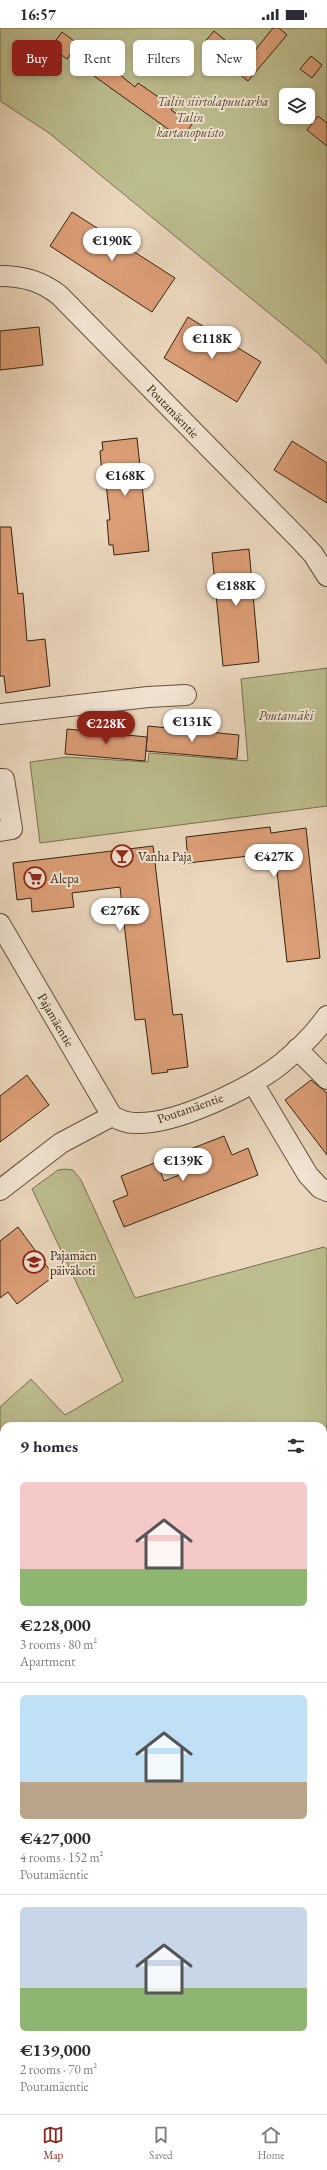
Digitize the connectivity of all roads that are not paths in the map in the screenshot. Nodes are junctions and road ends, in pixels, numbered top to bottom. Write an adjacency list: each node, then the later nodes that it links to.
1 (0, 276): 2 (street, Poutamäentie)
2 (327, 576)
3 (186, 695): 4 (street)
4 (0, 714)
5 (0, 779): 6 (street)
6 (0, 831)
7 (0, 924): 12 (street, Pajamäentie)
8 (327, 1016): 9 (street, Poutamäentie)
9 (297, 1049): 10 (street); 11 (street, Poutamäentie)
10 (327, 1079)
11 (253, 1083): 12 (street, Poutamäentie); 14 (street)
12 (112, 1116): 13 (street)
13 (0, 1190)
14 (327, 1191)

